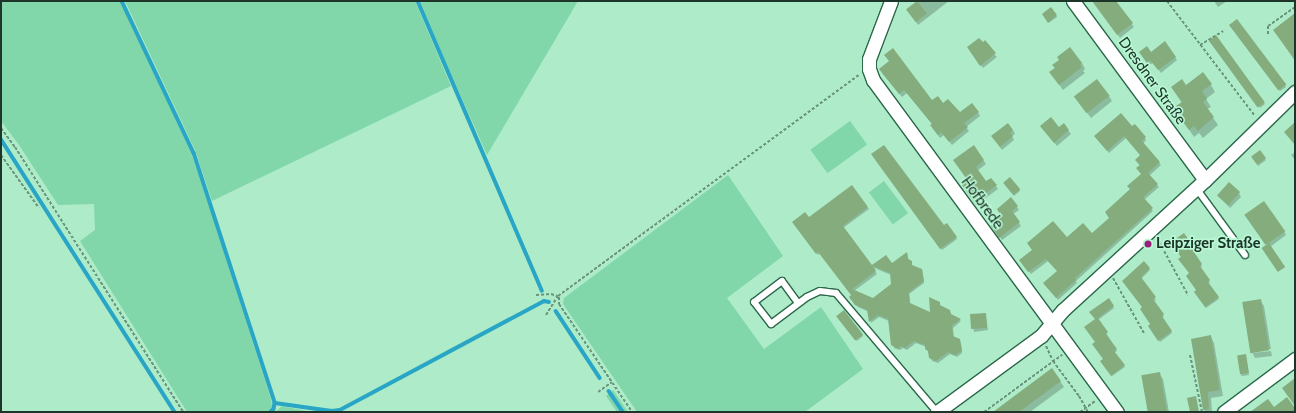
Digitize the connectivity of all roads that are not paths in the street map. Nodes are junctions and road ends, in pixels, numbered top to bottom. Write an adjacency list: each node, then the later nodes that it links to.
1 (891, 1): 7 (street, Hofbrede)
2 (1073, 1): 4 (street, Dresdner Straße)
3 (1295, 92): 4 (street)
4 (1201, 184): 5 (lane); 7 (street)
5 (1245, 255)
6 (798, 302): 6 (lane); 9 (lane)
7 (1050, 323): 9 (street); 10 (street, Hofbrede)
8 (1295, 359): 11 (street)
9 (937, 412)
10 (1117, 412)
11 (1224, 412)

